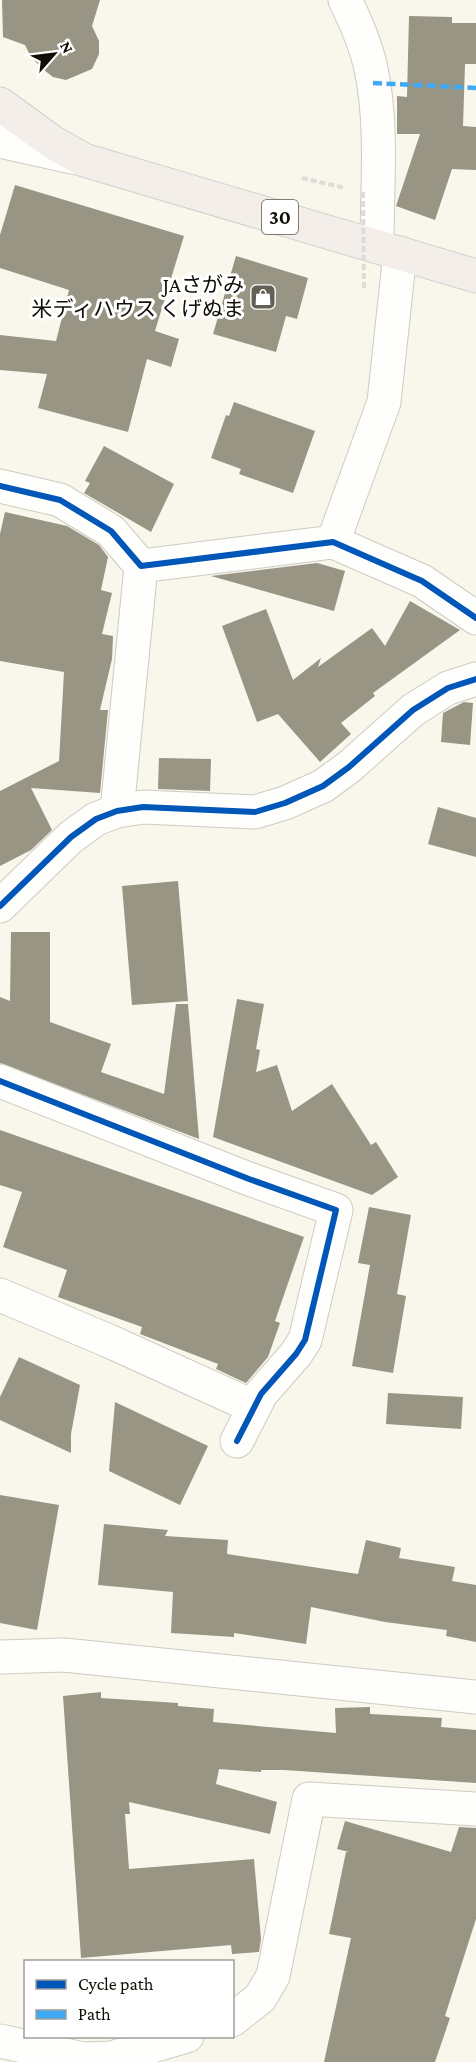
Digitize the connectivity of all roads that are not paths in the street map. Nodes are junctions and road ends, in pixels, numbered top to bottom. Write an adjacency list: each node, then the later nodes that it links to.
1 (345, 0): 5 (street)
2 (0, 104): 4 (main road, 30)
3 (0, 141): 4 (street)
4 (84, 160): 5 (main road, 30)
5 (389, 249): 6 (main road, 30); 8 (street)
6 (476, 276)
7 (0, 486): 9 (street)
8 (333, 542): 9 (street); 10 (street)
9 (141, 566): 12 (street)
10 (476, 618)
11 (476, 679): 12 (street)
12 (117, 812): 13 (street)
13 (0, 906)
14 (0, 1081): 16 (street)
15 (0, 1295): 16 (street)
16 (254, 1407): 17 (street)
17 (237, 1441)
18 (0, 1657): 19 (street)
19 (476, 1697)
20 (476, 1809): 21 (street)
21 (234, 2018)
22 (183, 2038): 24 (street)
23 (0, 2041): 24 (street)
24 (95, 2060)

